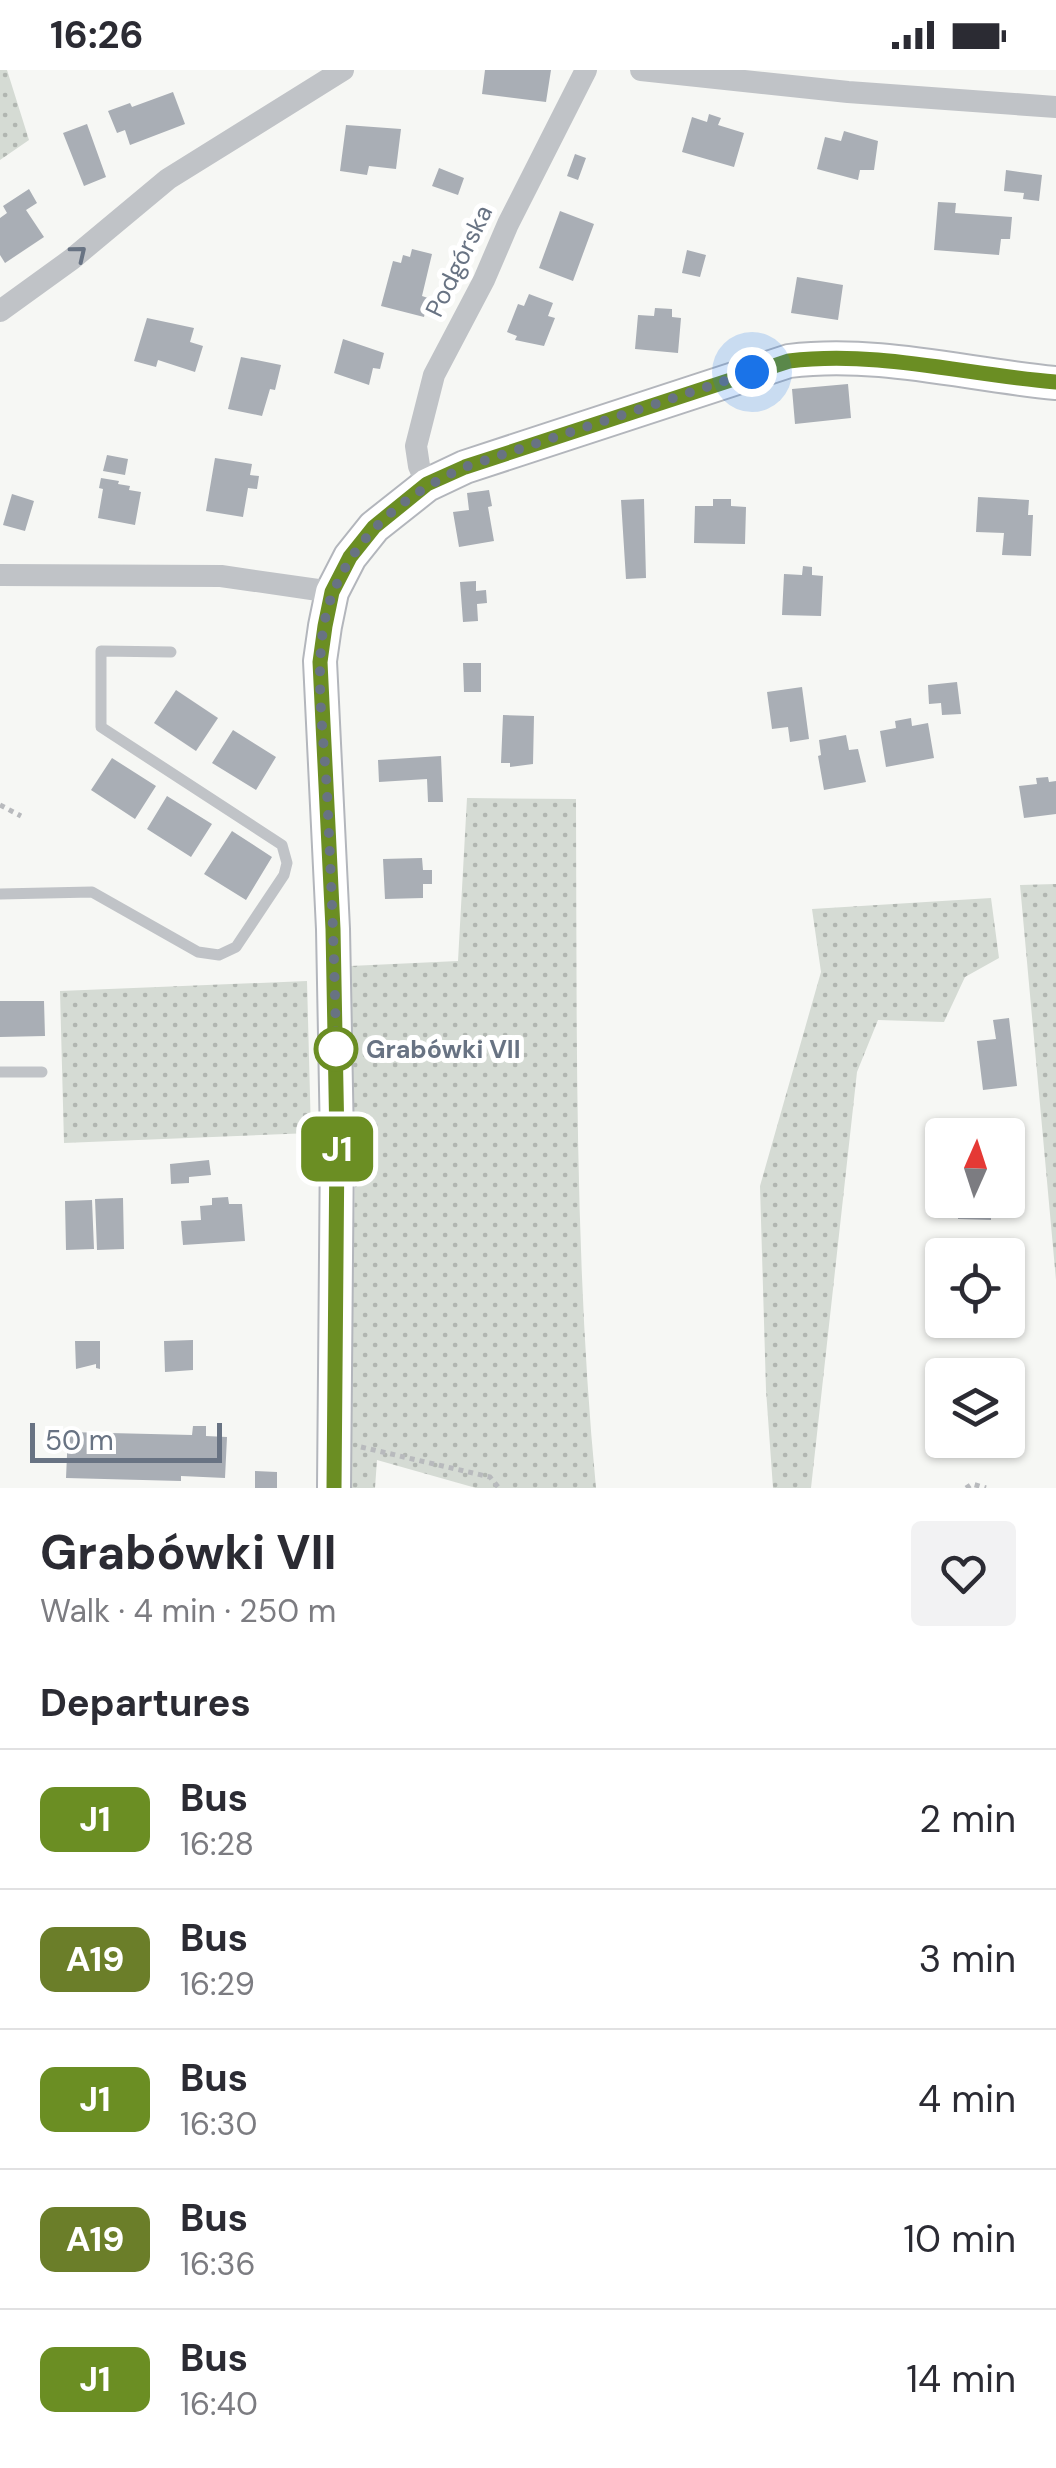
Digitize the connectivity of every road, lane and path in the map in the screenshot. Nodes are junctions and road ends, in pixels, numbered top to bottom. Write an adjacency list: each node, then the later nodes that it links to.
1 (342, 70): 5 (street, one-way to 1)
2 (586, 70): 7 (street, Podgórska)
3 (640, 70): 4 (street)
4 (1056, 107)
5 (0, 311)
6 (1056, 382): 7 (street)
7 (427, 484): 9 (street)
8 (0, 574): 9 (street)
9 (332, 592): 16 (street)
10 (171, 652): 13 (lane)
11 (0, 805): 12 (path)
12 (20, 816)
13 (0, 894)
14 (0, 1072): 15 (lane)
15 (42, 1072)
16 (335, 1443): 17 (street); 18 (path)
17 (334, 1488)
18 (499, 1488)
19 (966, 1488): 20 (path)
20 (986, 1488)

